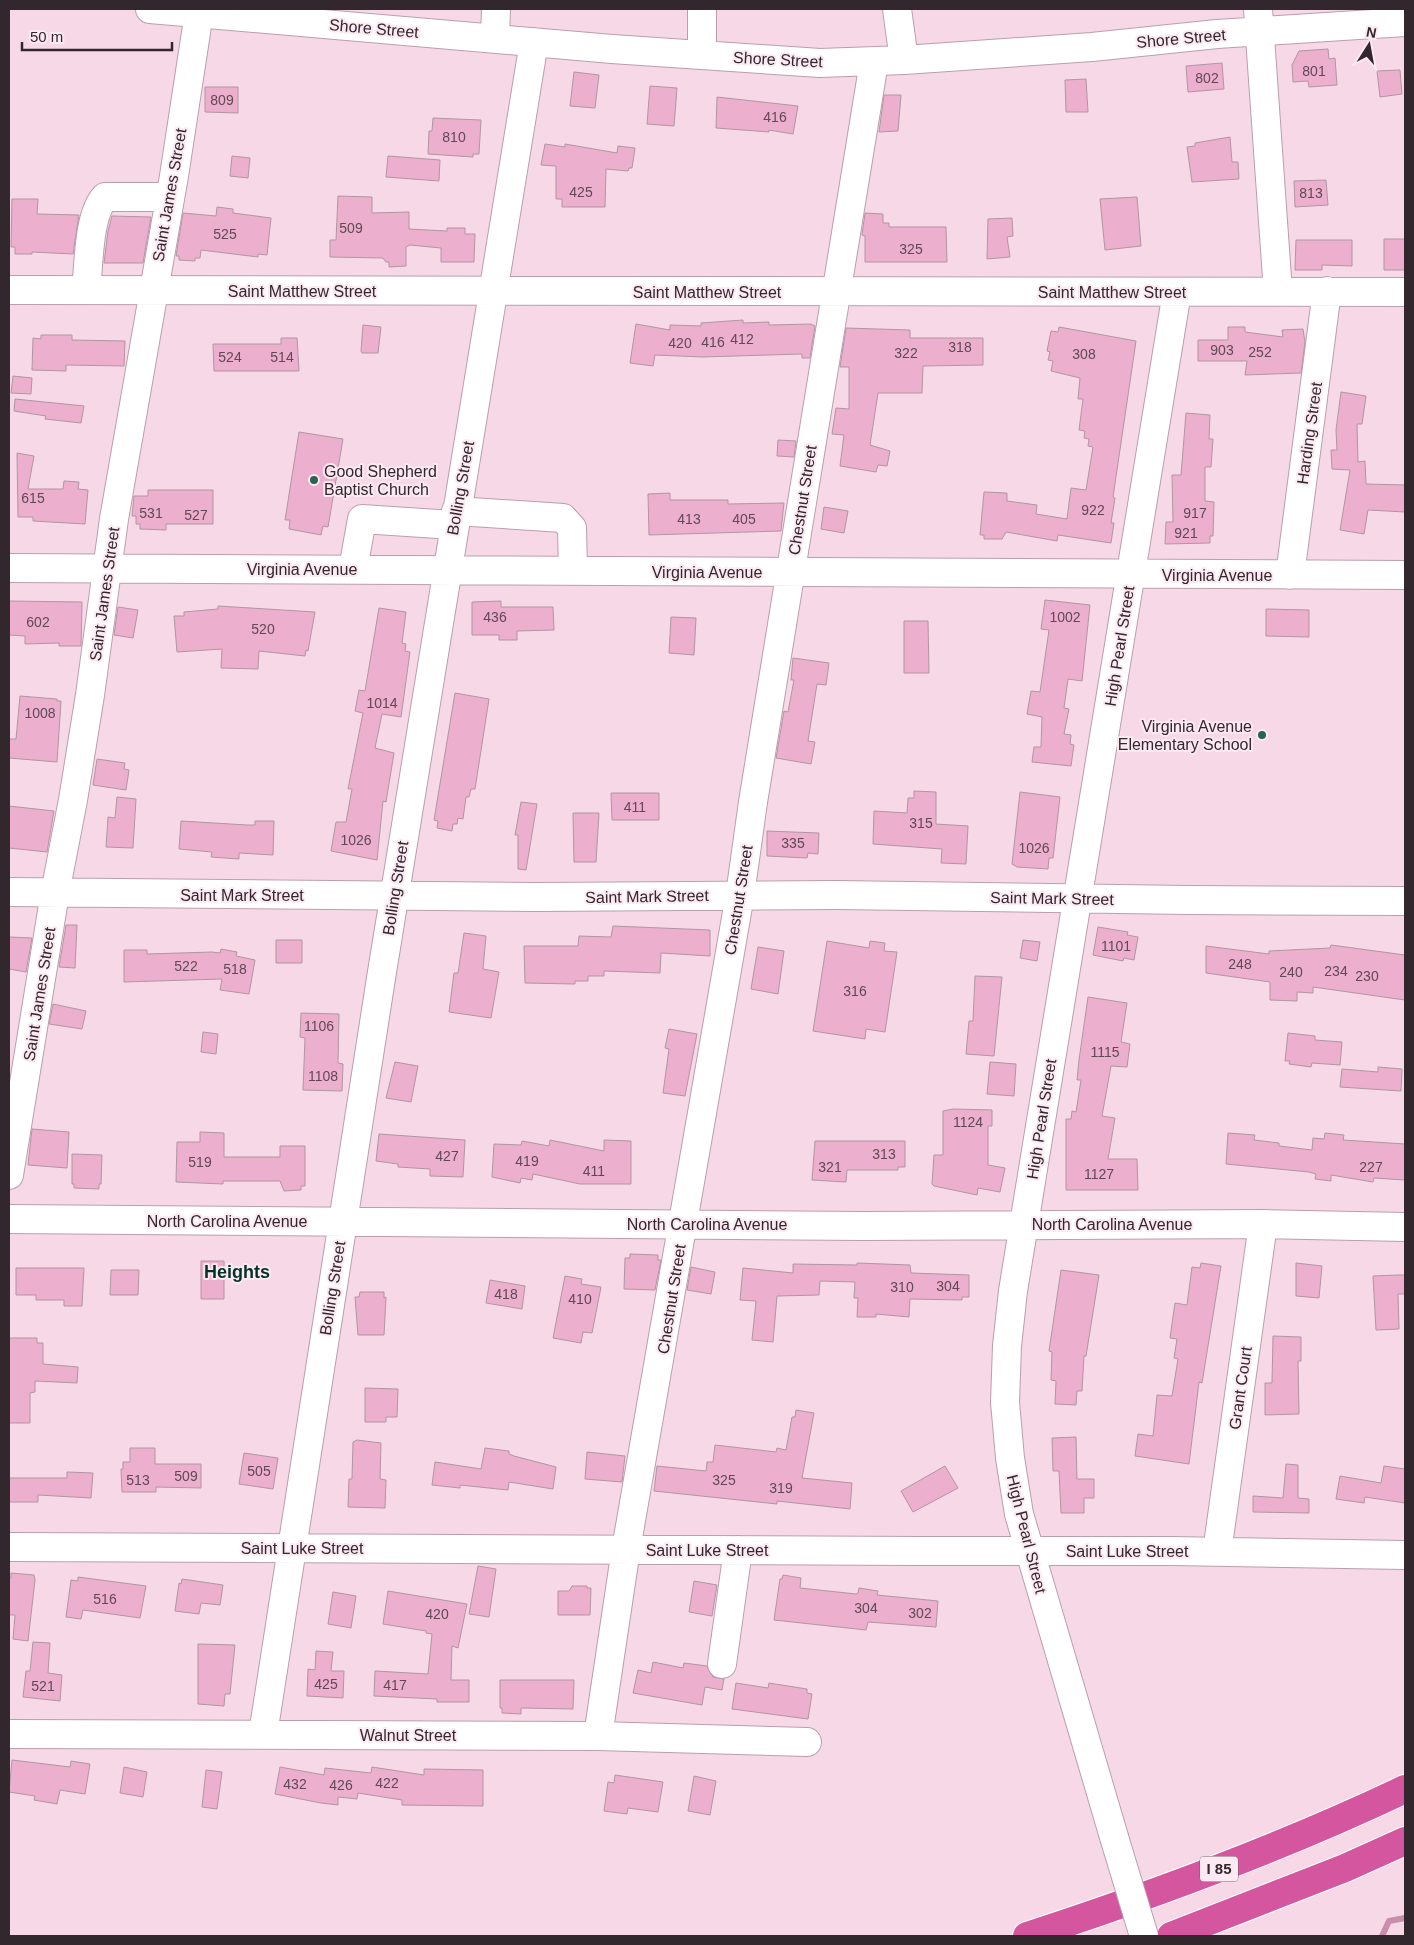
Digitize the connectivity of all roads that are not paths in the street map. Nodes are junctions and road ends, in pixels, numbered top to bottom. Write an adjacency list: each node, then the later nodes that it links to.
1 (150, 9): 5 (street, Shore Street)
2 (496, 9): 8 (street)
3 (702, 9): 10 (street)
4 (898, 9): 11 (street)
5 (199, 14): 8 (street, Shore Street); 13 (street, Saint James Street)
6 (1259, 20): 7 (street, Shore Street); 11 (street, Shore Street); 19 (street)
7 (1405, 22)
8 (495, 39): 9 (street, Shore Street)
9 (534, 42): 10 (street, Shore Street); 17 (street, Bolling Street)
10 (702, 54): 12 (street, Shore Street)
11 (904, 60): 12 (street, Shore Street)
12 (874, 62): 22 (street, Chestnut Street)
13 (170, 197): 15 (street); 16 (street, Saint James Street)
14 (9, 290): 15 (street, Saint Matthew Street)
15 (86, 290): 16 (street, Saint Matthew Street)
16 (152, 290): 17 (street, Saint Matthew Street); 25 (street, Saint James Street)
17 (494, 292): 22 (street, Saint Matthew Street); 23 (street, Bolling Street)
18 (1176, 292): 19 (street, Saint Matthew Street); 22 (street, Saint Matthew Street); 30 (street, High Pearl Street)
19 (1278, 292): 20 (street, Saint Matthew Street)
20 (1327, 292): 21 (street, Saint Matthew Street); 31 (street, Harding Street)
21 (1405, 292)
22 (836, 293): 29 (street, Chestnut Street)
23 (455, 518): 26 (street); 27 (street, Bolling Street); 28 (street)
24 (9, 568): 25 (street, Virginia Avenue)
25 (107, 568): 26 (street, Virginia Avenue); 34 (street, Saint James Street)
26 (353, 569): 27 (street, Virginia Avenue)
27 (445, 569): 28 (street, Virginia Avenue); 36 (street, Bolling Street)
28 (573, 571): 29 (street, Virginia Avenue)
29 (791, 572): 30 (street, Virginia Avenue); 35 (street, Chestnut Street)
30 (1130, 574): 31 (street, Virginia Avenue); 37 (street, High Pearl Street)
31 (1290, 575): 32 (street, Virginia Avenue)
32 (1405, 575)
33 (9, 892): 34 (street, Saint Mark Street)
34 (55, 893): 36 (street, Saint Mark Street); 39 (street, Saint James Street)
35 (740, 895): 36 (street, Saint Mark Street); 37 (street, Saint Mark Street); 42 (street, Chestnut Street)
36 (394, 896): 41 (street, Bolling Street)
37 (1077, 898): 38 (street, Saint Mark Street); 44 (street, High Pearl Street)
38 (1405, 901)
39 (9, 1175)
40 (9, 1219): 41 (street, North Carolina Avenue)
41 (342, 1222): 42 (street, North Carolina Avenue); 47 (street, Bolling Street)
42 (683, 1224): 44 (street, North Carolina Avenue); 48 (street, Chestnut Street)
43 (1263, 1224): 44 (street, North Carolina Avenue); 45 (street, North Carolina Avenue); 51 (street, Grant Court)
44 (1024, 1225): 50 (street, High Pearl Street)
45 (1405, 1227)
46 (9, 1547): 47 (street, Saint Luke Street)
47 (291, 1548): 48 (street, Saint Luke Street); 55 (street, Bolling Street)
48 (626, 1549): 49 (street, Saint Luke Street); 56 (street, Chestnut Street)
49 (738, 1550): 50 (street, Saint Luke Street); 53 (street)
50 (1029, 1551): 51 (street, Saint Luke Street); 61 (street, High Pearl Street, bridge)
51 (1217, 1552): 52 (street, Saint Luke Street)
52 (1405, 1556)
53 (722, 1664)
54 (9, 1734): 55 (street, Walnut Street)
55 (263, 1734): 56 (street, Walnut Street)
56 (598, 1736): 57 (street, Walnut Street)
57 (807, 1742)
58 (1405, 1789): 60 (highway, I 85)
59 (1405, 1841): 62 (highway)
60 (1027, 1936)
61 (1144, 1936)
62 (1171, 1936)

